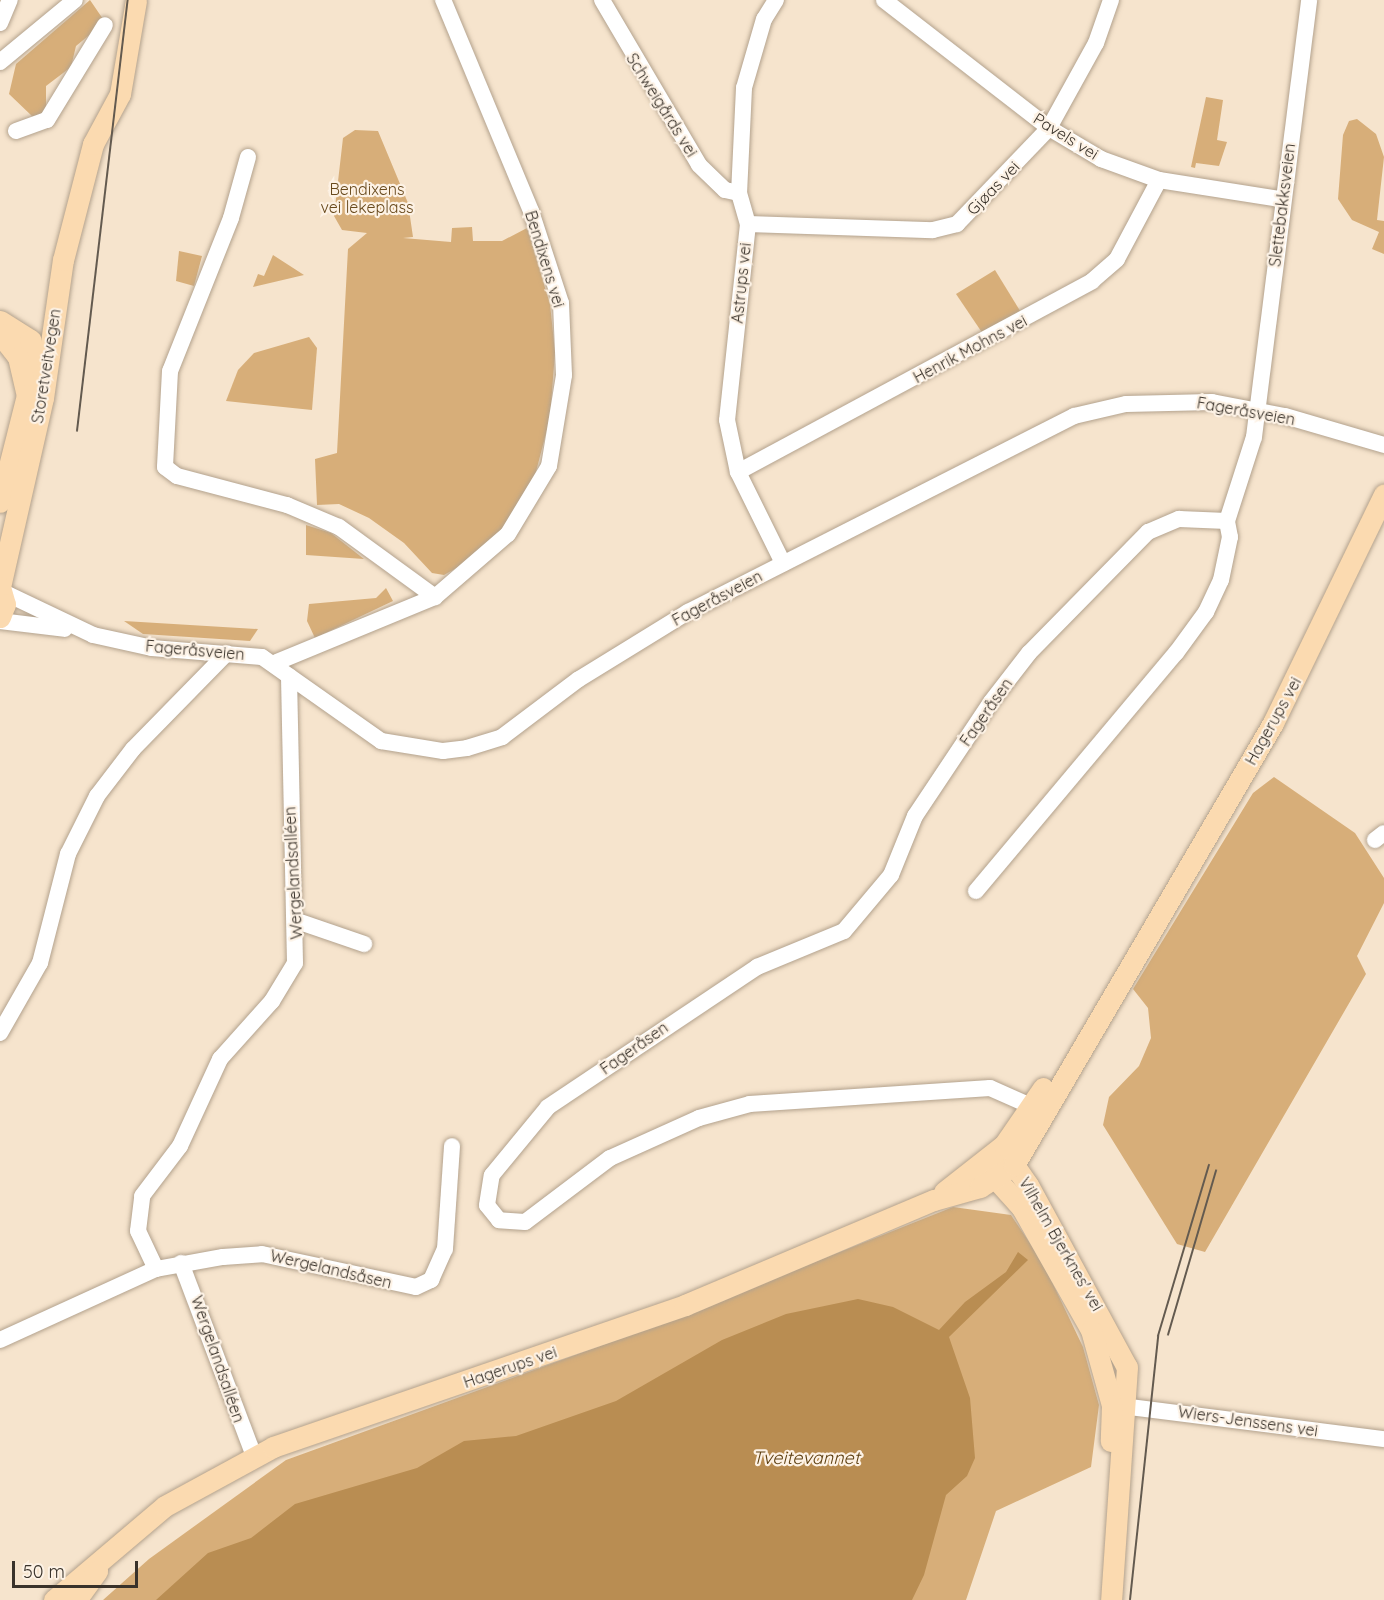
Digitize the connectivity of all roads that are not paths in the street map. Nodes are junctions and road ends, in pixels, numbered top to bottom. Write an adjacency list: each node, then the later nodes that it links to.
1 (10, 0): 10 (street)
2 (75, 0): 12 (street)
3 (136, 0): 22 (main road, Storetveitvegen)
4 (442, 0): 31 (street, Bendixens vei)
5 (602, 0): 17 (street, Schweigårds vei)
6 (776, 0): 17 (street, Astrups vei)
7 (884, 0): 13 (street, Pavels vei)
8 (1111, 0): 13 (street, Gjøas vei)
9 (1309, 0): 18 (street, Slettebakksveien)
10 (0, 23)
11 (105, 25): 14 (street)
12 (0, 62)
13 (1049, 128): 16 (street, Pavels vei); 19 (street, Gjøas vei)
14 (16, 131)
15 (248, 157): 31 (street)
16 (1159, 180): 18 (street, Pavels vei); 25 (street, Henrik Mohns vei)
17 (739, 194): 19 (street, Astrups vei)
18 (1281, 199): 23 (street, Slettebakksveien)
19 (748, 224): 25 (street, Astrups vei)
20 (0, 321): 22 (main road)
21 (0, 334): 27 (main road)
22 (43, 398): 30 (main road, Storetveitvegen)
23 (1257, 410): 24 (street, Fageråsveien); 28 (street); 29 (street, Fageråsveien)
24 (1384, 445)
25 (738, 472): 29 (street, Astrups vei)
26 (1384, 494): 42 (main road, Hagerups vei)
27 (0, 502)
28 (1227, 521): 38 (street); 42 (street, Fageråsen)
29 (783, 563): 37 (street, Fageråsveien)
30 (1, 589): 32 (main road, Storetveitvegen); 34 (street, Fageråsveien)
31 (435, 597): 36 (street, Bendixens vei)
32 (0, 617)
33 (0, 621): 34 (street, Fageråsveien)
34 (73, 630): 35 (street, Fageråsveien)
35 (227, 653): 36 (street, Fageråsveien); 41 (street)
36 (277, 662): 37 (street, Fageråsveien)
37 (290, 676): 39 (street, Wergelandsalléen)
38 (976, 891)
39 (297, 921): 40 (street); 49 (street, Wergelandsalléen)
40 (364, 944)
41 (0, 1033)
42 (1039, 1109): 44 (main road, Hagerups vei); 45 (main road, Hagerups vei)
43 (452, 1146): 48 (street, Wergelandsåsen)
44 (991, 1158): 45 (main road, Vilhelm Bjerknes' vei); 46 (main road, Vilhelm Bjerknes' vei); 47 (main road, Hagerups vei)
45 (1014, 1165): 46 (main road, Hagerups vei); 51 (main road, Vilhelm Bjerknes' vei)
46 (996, 1179): 47 (main road, Hagerups vei); 51 (main road, Vilhelm Bjerknes' vei)
47 (934, 1200): 53 (main road, Hagerups vei)
48 (181, 1263): 49 (street, Wergelandsåsen); 53 (street, Wergelandsalléen)
49 (156, 1269): 50 (street, Wergelandsåsen)
50 (0, 1340)
51 (1120, 1405): 52 (street, Wiers-Jenssens vei); 57 (main road, Vilhelm Bjerknes' vei)
52 (1384, 1440)
53 (254, 1455): 54 (main road, Hagerups vei)
54 (103, 1560): 55 (main road, Hagerups vei); 56 (main road, Hagerups vei)
55 (54, 1600)
56 (76, 1600)
57 (1111, 1600)

